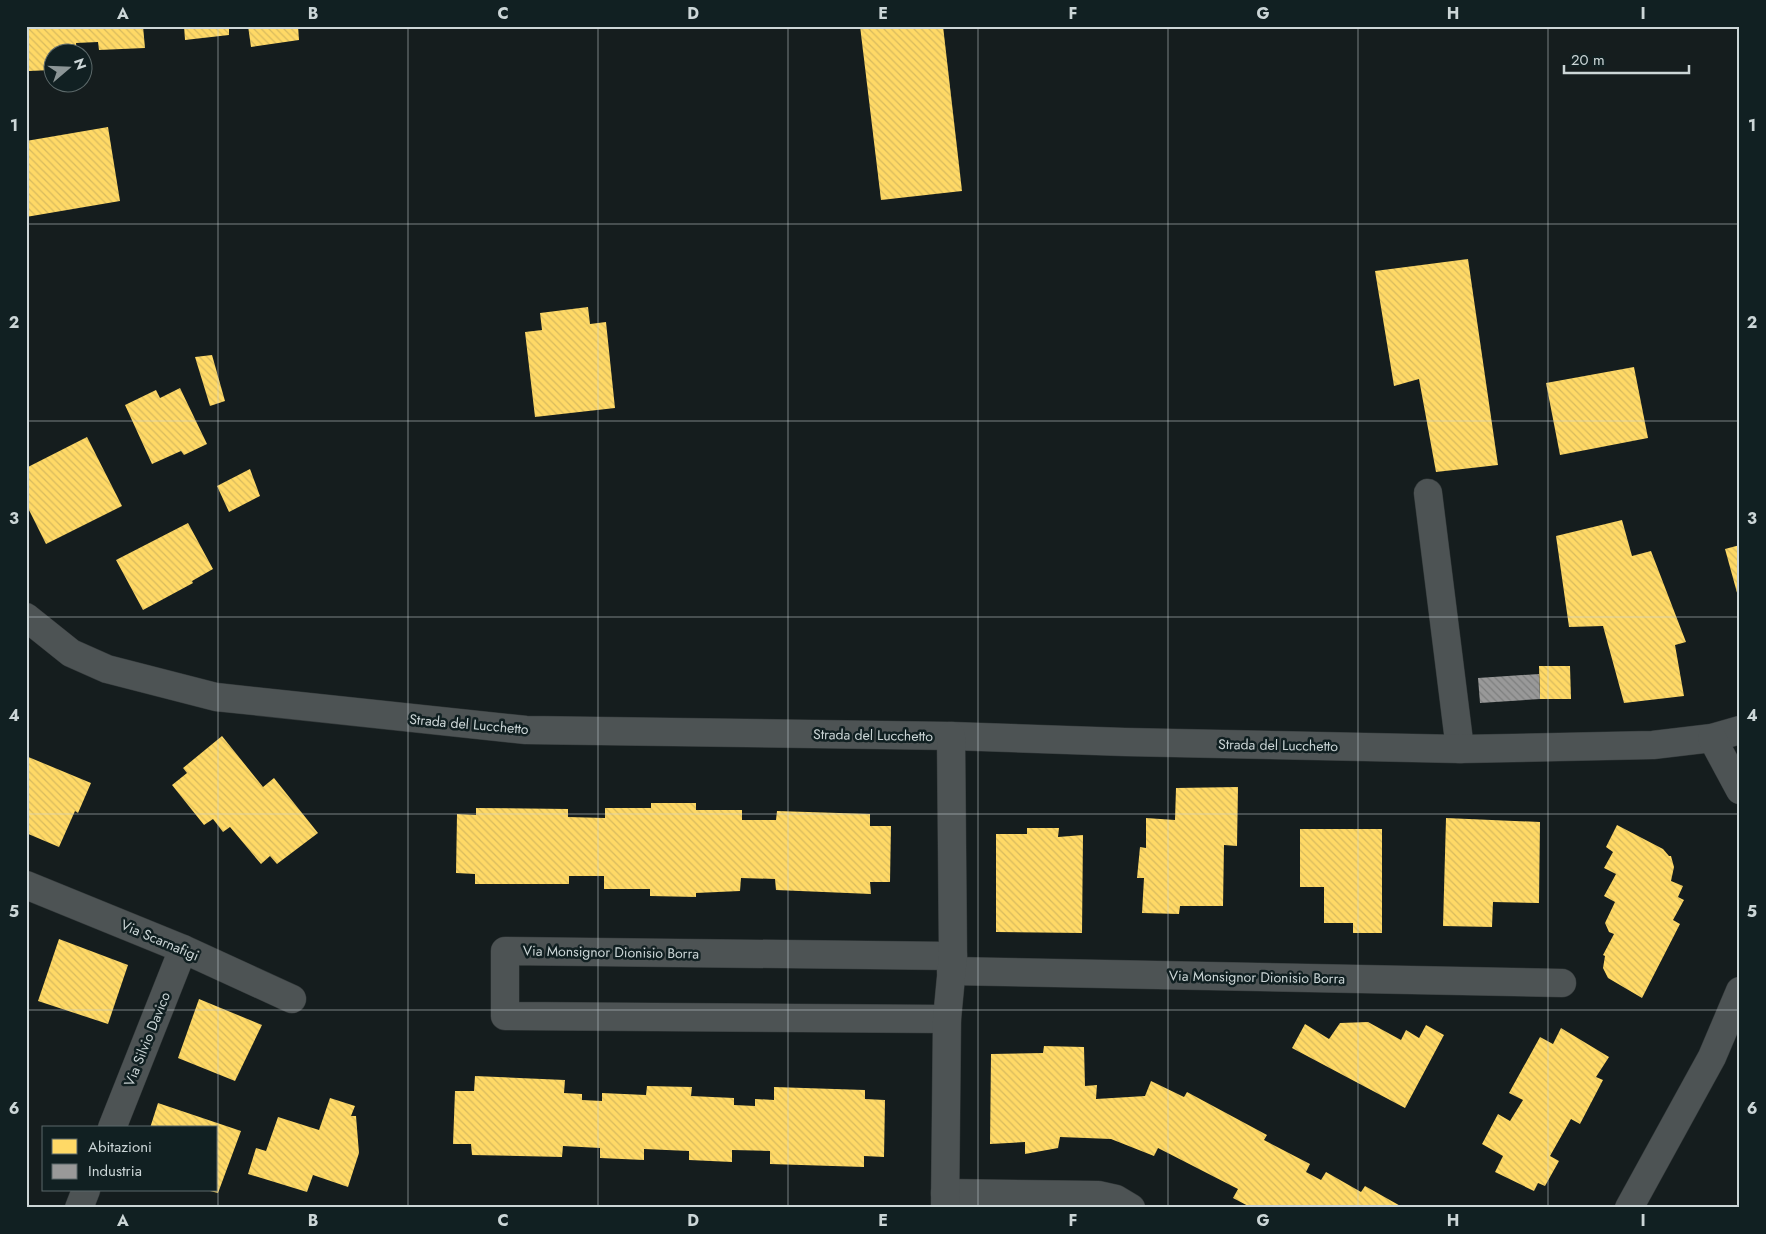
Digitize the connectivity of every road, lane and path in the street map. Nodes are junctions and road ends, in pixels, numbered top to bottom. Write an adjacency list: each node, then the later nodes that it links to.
1 (1428, 493): 6 (street)
2 (26, 617): 4 (street, Strada del Lucchetto)
3 (1740, 730): 5 (street, Strada del Lucchetto)
4 (951, 736): 6 (street, Strada del Lucchetto); 10 (street)
5 (1712, 738): 6 (street, Strada del Lucchetto); 7 (street)
6 (1460, 749)
7 (1740, 790)
8 (26, 885): 9 (street, Via Scarnafigi)
9 (183, 949): 13 (street, Via Scarnafigi); 15 (street, Via Silvio Davico)
10 (952, 964): 11 (street, Via Monsignor Dionisio Borra); 14 (street); 14 (street, Via Monsignor Dionisio Borra)
11 (1562, 983)
12 (1740, 991): 21 (street)
13 (292, 999)
14 (947, 1019): 17 (street)
15 (113, 1126)
16 (85, 1192): 19 (street)
17 (945, 1200): 18 (street)
18 (1001, 1201): 20 (street)
19 (79, 1208)
20 (1131, 1208)
21 (1629, 1208)

